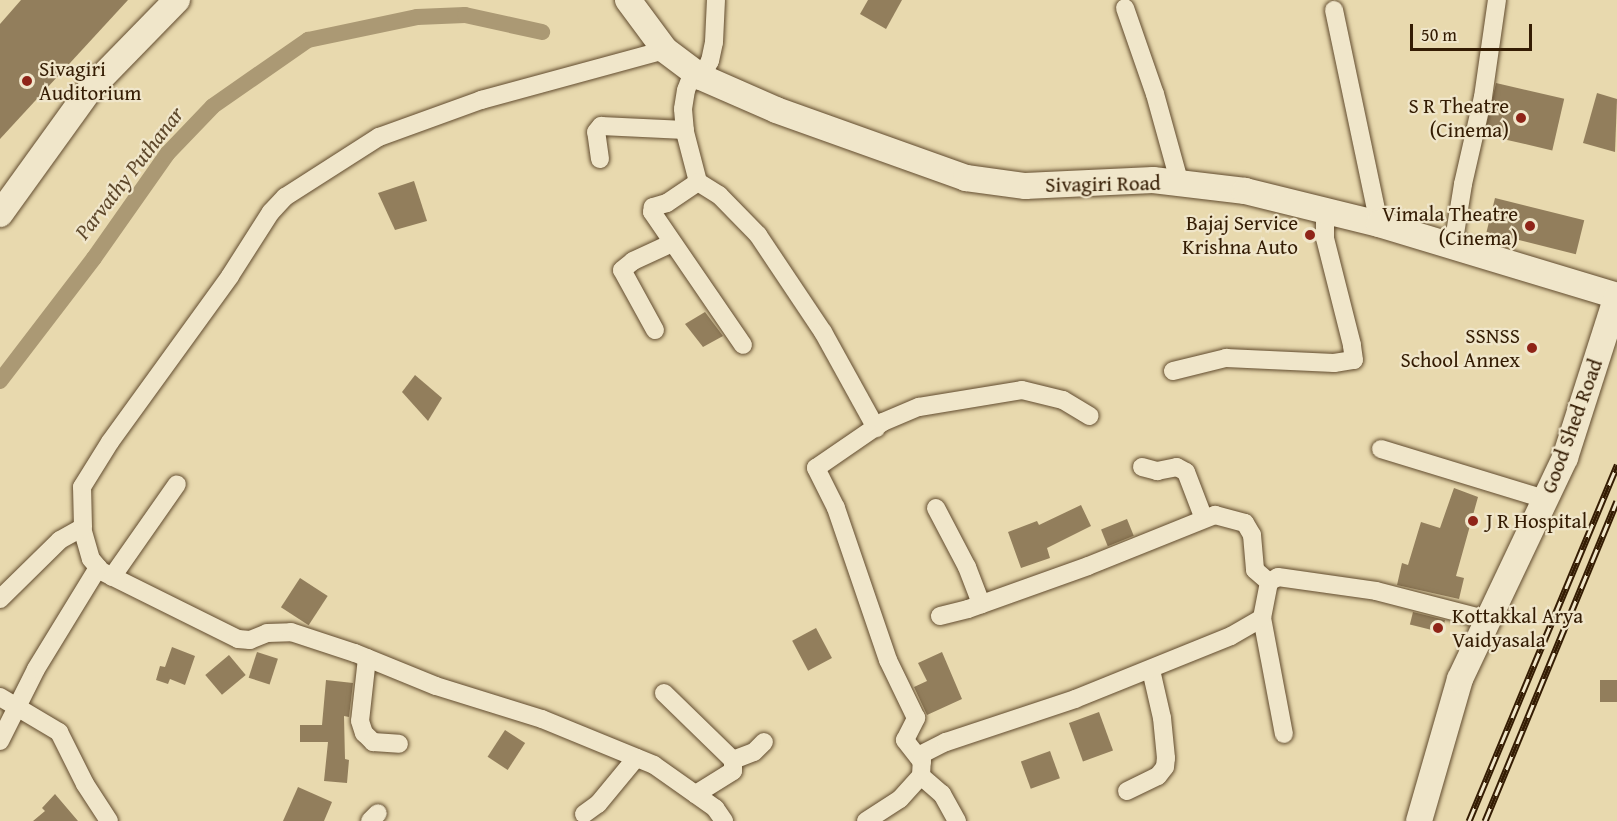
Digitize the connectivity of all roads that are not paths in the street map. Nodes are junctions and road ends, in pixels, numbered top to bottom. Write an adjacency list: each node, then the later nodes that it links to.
1 (177, 0): 14 (main road)
2 (628, 0): 7 (main road, Sivagiri Road)
3 (716, 0): 8 (street)
4 (1497, 0): 17 (street)
5 (1125, 8): 12 (street)
6 (1334, 10): 15 (street)
7 (664, 50): 8 (main road, Sivagiri Road); 30 (street)
8 (697, 74): 9 (street); 12 (main road, Sivagiri Road)
9 (684, 130): 10 (street); 11 (street)
10 (600, 159)
11 (698, 182): 16 (street); 23 (street)
12 (1180, 184): 13 (main road, Sivagiri Road)
13 (1325, 210): 15 (main road, Sivagiri Road); 21 (street)
14 (0, 214)
15 (1379, 224): 17 (main road, Sivagiri Road)
16 (672, 243): 19 (street); 20 (street)
17 (1453, 246): 18 (main road, Sivagiri Road)
18 (1617, 296): 27 (main road, Good Shed Road)
19 (655, 330)
20 (743, 345)
21 (1173, 371)
22 (1090, 416): 23 (street)
23 (876, 428): 49 (street)
24 (1381, 449): 27 (street)
25 (1142, 468): 29 (street)
26 (177, 484): 31 (street)
27 (1545, 499): 37 (main road, Good Shed Road)
28 (936, 508): 34 (street)
29 (1204, 519): 32 (street); 34 (street)
30 (82, 528): 31 (street); 33 (street)
31 (105, 572): 38 (street); 42 (street)
32 (1269, 582): 36 (street); 37 (street)
33 (0, 599)
34 (981, 604): 35 (street)
35 (940, 616)
36 (1262, 618): 39 (street); 43 (street)
37 (1488, 620): 57 (main road, Good Shed Road)
38 (367, 658): 46 (street); 47 (street)
39 (1151, 670): 49 (street); 50 (street)
40 (664, 693): 48 (street)
41 (0, 697): 42 (street)
42 (18, 708): 44 (street); 53 (street)
43 (1284, 734)
44 (0, 741)
45 (764, 742): 48 (street)
46 (399, 744)
47 (636, 758): 51 (street); 52 (street)
48 (733, 760): 51 (street)
49 (922, 769): 55 (street); 56 (street)
50 (1127, 792)
51 (696, 794): 54 (street)
52 (584, 813)
53 (109, 821)
54 (724, 821)
55 (866, 821)
56 (957, 821)
57 (1419, 821)

